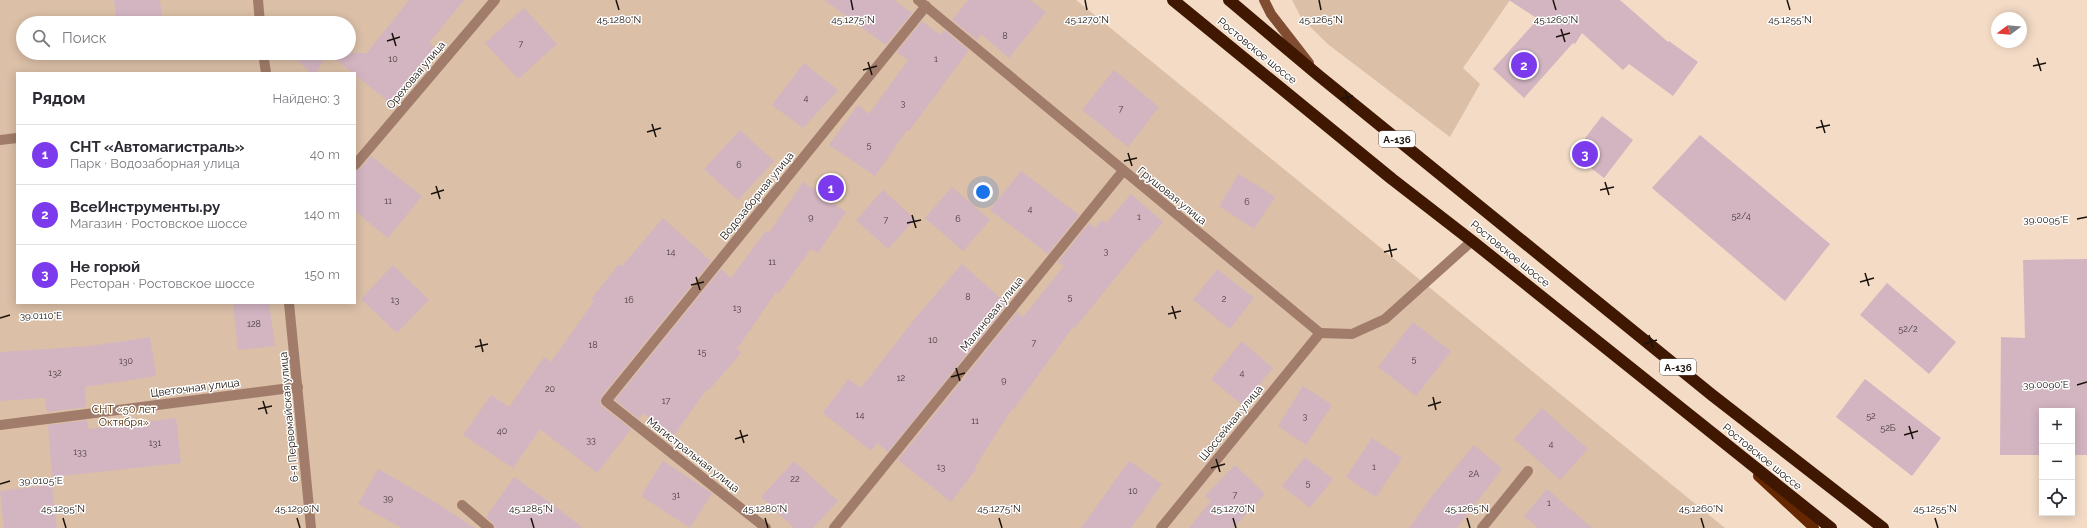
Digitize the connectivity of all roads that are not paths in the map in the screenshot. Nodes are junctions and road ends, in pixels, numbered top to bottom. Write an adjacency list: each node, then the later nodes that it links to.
1 (258, 0): 7 (street)
2 (495, 0): 13 (street, Ореховая улица)
3 (1173, 0): 15 (highway, Ростовское шоссе / А-136)
4 (1229, 0): 10 (highway, Ростовское шоссе / А-136)
5 (1264, 0): 10 (main road, А-136)
6 (922, 3): 14 (street, Грушовая улица); 19 (street, Водозаборная улица)
7 (259, 16)
8 (265, 60): 9 (street)
9 (266, 72)
10 (1318, 75): 32 (highway, Ростовское шоссе / А-136)
11 (16, 138): 12 (street)
12 (0, 140)
13 (356, 164)
14 (1123, 172): 17 (street, Грушовая улица); 27 (street, Малиновая улица)
15 (1472, 241): 17 (street); 21 (highway, Ростовское шоссе / А-136)
16 (290, 304): 18 (street, 6-я Первомайская улица)
17 (1320, 334): 28 (street, Шоссейная улица)
18 (298, 387): 20 (street, Цветочная улица); 24 (street, 6-я Первомайская улица)
19 (606, 401): 26 (street, Магистральная улица)
20 (0, 424)
21 (1710, 431): 30 (main road, А-136); 31 (highway, Ростовское шоссе / А-136)
22 (1528, 471): 29 (street)
23 (462, 504): 25 (street)
24 (311, 528)
25 (490, 528)
26 (766, 528)
27 (834, 528)
28 (1161, 528)
29 (1482, 528)
30 (1814, 528)
31 (1831, 528)
32 (1883, 528)

